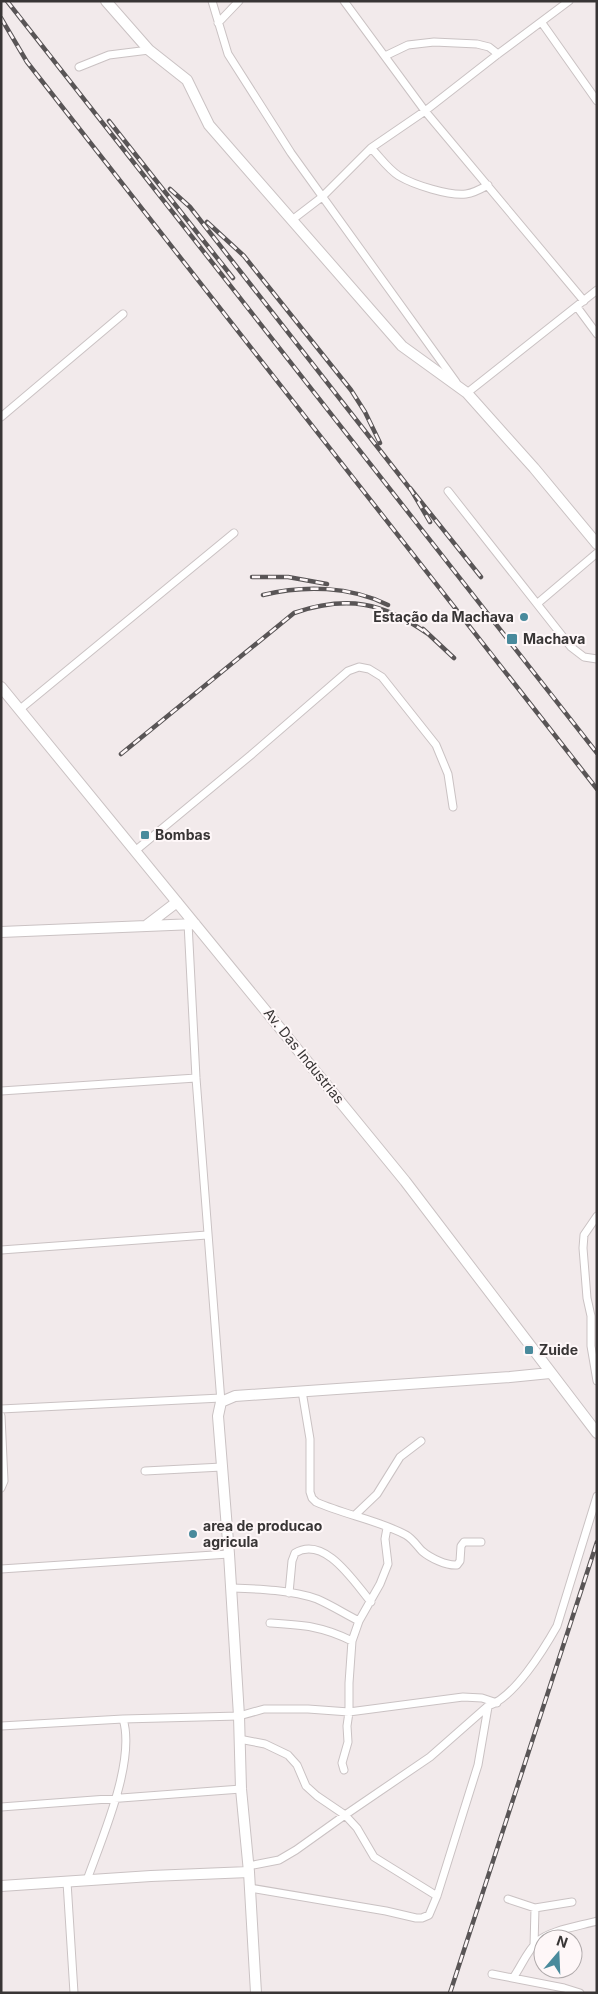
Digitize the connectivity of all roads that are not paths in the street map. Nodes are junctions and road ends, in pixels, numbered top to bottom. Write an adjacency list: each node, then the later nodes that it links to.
1 (106, 1): 10 (street)
2 (212, 1): 9 (street)
3 (239, 1): 9 (street)
4 (344, 1): 12 (street)
5 (555, 1): 7 (street)
6 (570, 1): 7 (street)
7 (562, 7): 8 (street)
8 (542, 22): 11 (street); 14 (street)
9 (218, 24): 18 (street)
10 (149, 50): 13 (street); 19 (street)
11 (498, 54): 12 (street); 15 (street)
12 (385, 56): 15 (street)
13 (79, 67)
14 (597, 100)
15 (425, 110): 16 (street); 17 (street)
16 (371, 148): 17 (street); 18 (street)
17 (488, 185): 21 (street)
18 (322, 197): 19 (street); 25 (street)
19 (292, 220): 25 (street)
20 (597, 290): 21 (street)
21 (584, 301): 22 (street)
22 (577, 307): 24 (street); 25 (street)
23 (123, 314): 26 (street)
24 (597, 334)
25 (463, 390): 29 (street)
26 (1, 417)
27 (448, 491): 31 (street)
28 (234, 533): 34 (street)
29 (597, 544)
30 (597, 553): 31 (street)
31 (538, 603): 32 (street)
32 (597, 659)
33 (1, 687): 34 (street, Av. Das Industrias)
34 (19, 710): 36 (street, Av. Das Industrias)
35 (452, 807): 36 (street)
36 (135, 851): 37 (street, Av. Das Industrias)
37 (177, 902): 38 (street, Av. Das Industrias); 39 (street)
38 (192, 924): 39 (street); 41 (street); 46 (street, Av. Das Industrias)
39 (147, 925): 40 (street)
40 (1, 932)
41 (196, 1078): 42 (street); 44 (street)
42 (1, 1091)
43 (597, 1216): 47 (street)
44 (207, 1235): 45 (street); 49 (street)
45 (1, 1250)
46 (550, 1373): 48 (street); 52 (street, Av. Das Industrias)
47 (597, 1381)
48 (302, 1390): 49 (street); 58 (street)
49 (221, 1400): 50 (street); 54 (street)
50 (1, 1409)
51 (1, 1416): 56 (street)
52 (597, 1433)
53 (421, 1441): 58 (street)
54 (222, 1468): 55 (street); 61 (street)
55 (145, 1471)
56 (1, 1488)
57 (597, 1496): 69 (street)
58 (355, 1515): 59 (street)
59 (387, 1528): 60 (street); 65 (street)
60 (481, 1542)
61 (229, 1554): 62 (street); 63 (street)
62 (1, 1569)
63 (231, 1588): 64 (street); 72 (street)
64 (290, 1593): 65 (street); 66 (street)
65 (371, 1602): 66 (street)
66 (359, 1621): 68 (street)
67 (270, 1623): 68 (street)
68 (352, 1641): 71 (street)
69 (497, 1704): 70 (street); 71 (street)
70 (488, 1706): 80 (street); 86 (street)
71 (349, 1712): 72 (street); 76 (street)
72 (239, 1716): 73 (street); 75 (street)
73 (124, 1718): 74 (street); 78 (street)
74 (1, 1726)
75 (239, 1739): 77 (street); 80 (street)
76 (344, 1770)
77 (241, 1789): 78 (street); 81 (street)
78 (116, 1798): 79 (street); 82 (street)
79 (1, 1807)
80 (345, 1815): 81 (street); 86 (street)
81 (248, 1869): 82 (street); 85 (street)
82 (87, 1880): 83 (street)
83 (67, 1882): 84 (street); 96 (street)
84 (1, 1886)
85 (250, 1888): 86 (street); 97 (street)
86 (437, 1896)
87 (508, 1899): 89 (street)
88 (572, 1902): 89 (street)
89 (535, 1908): 91 (street)
90 (597, 1922): 92 (street)
91 (534, 1929)
92 (570, 1929)
93 (533, 1948): 95 (street)
94 (492, 1974): 95 (street)
95 (514, 1978): 98 (street)
96 (74, 1993)
97 (256, 1993)
98 (580, 1993)

